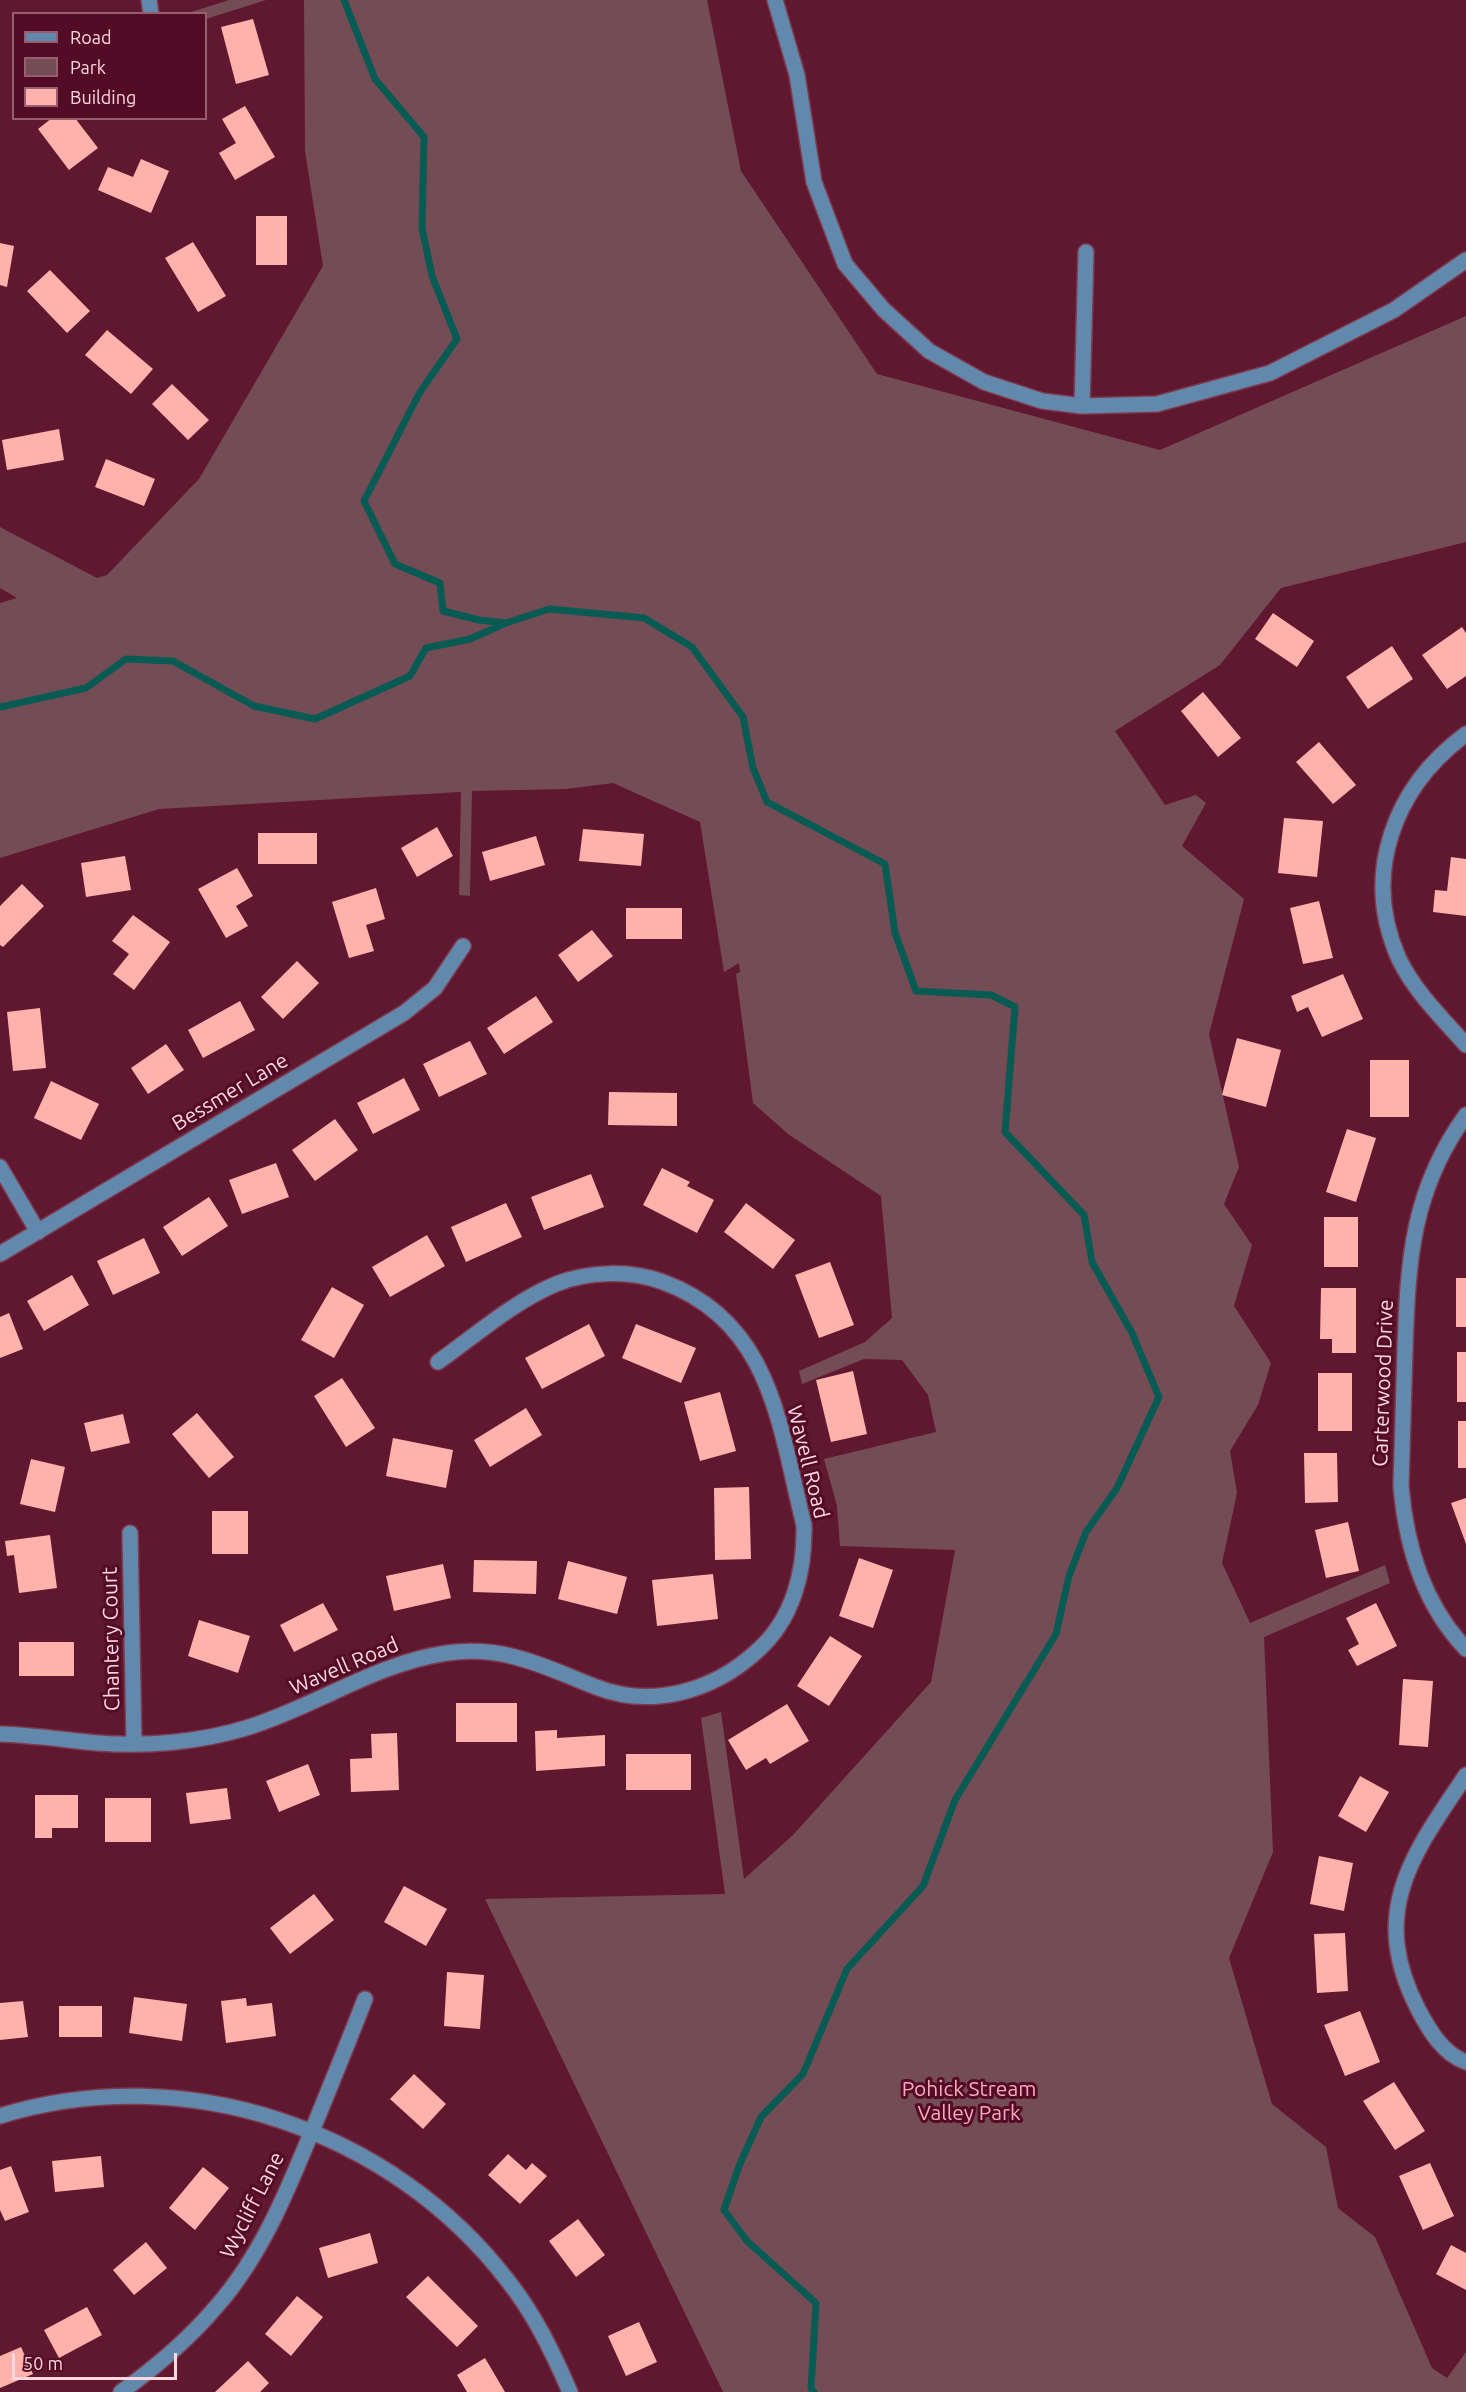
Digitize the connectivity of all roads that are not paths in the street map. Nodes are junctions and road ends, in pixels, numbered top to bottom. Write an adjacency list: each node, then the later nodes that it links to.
1 (775, 0): 4 (street)
2 (1086, 252): 4 (street)
3 (1466, 260): 4 (street)
4 (1082, 406)
5 (1466, 734): 7 (street)
6 (463, 946): 10 (street, Bessmer Lane)
7 (1466, 1045)
8 (1466, 1114): 14 (street, Carterwood Drive)
9 (0, 1167): 10 (street)
10 (38, 1232): 11 (street, Bessmer Lane)
11 (0, 1254)
12 (438, 1362): 16 (street, Wavell Road)
13 (130, 1533): 16 (street, Chantery Court)
14 (1466, 1649)
15 (0, 1734): 16 (street, Wavell Road)
16 (134, 1744)
17 (1466, 1775): 19 (street)
18 (366, 1999): 21 (street, Wycliff Lane)
19 (1466, 2062)
20 (0, 2116): 21 (street)
21 (312, 2131): 22 (street, Wycliff Lane); 23 (street)
22 (121, 2392)
23 (570, 2392)

